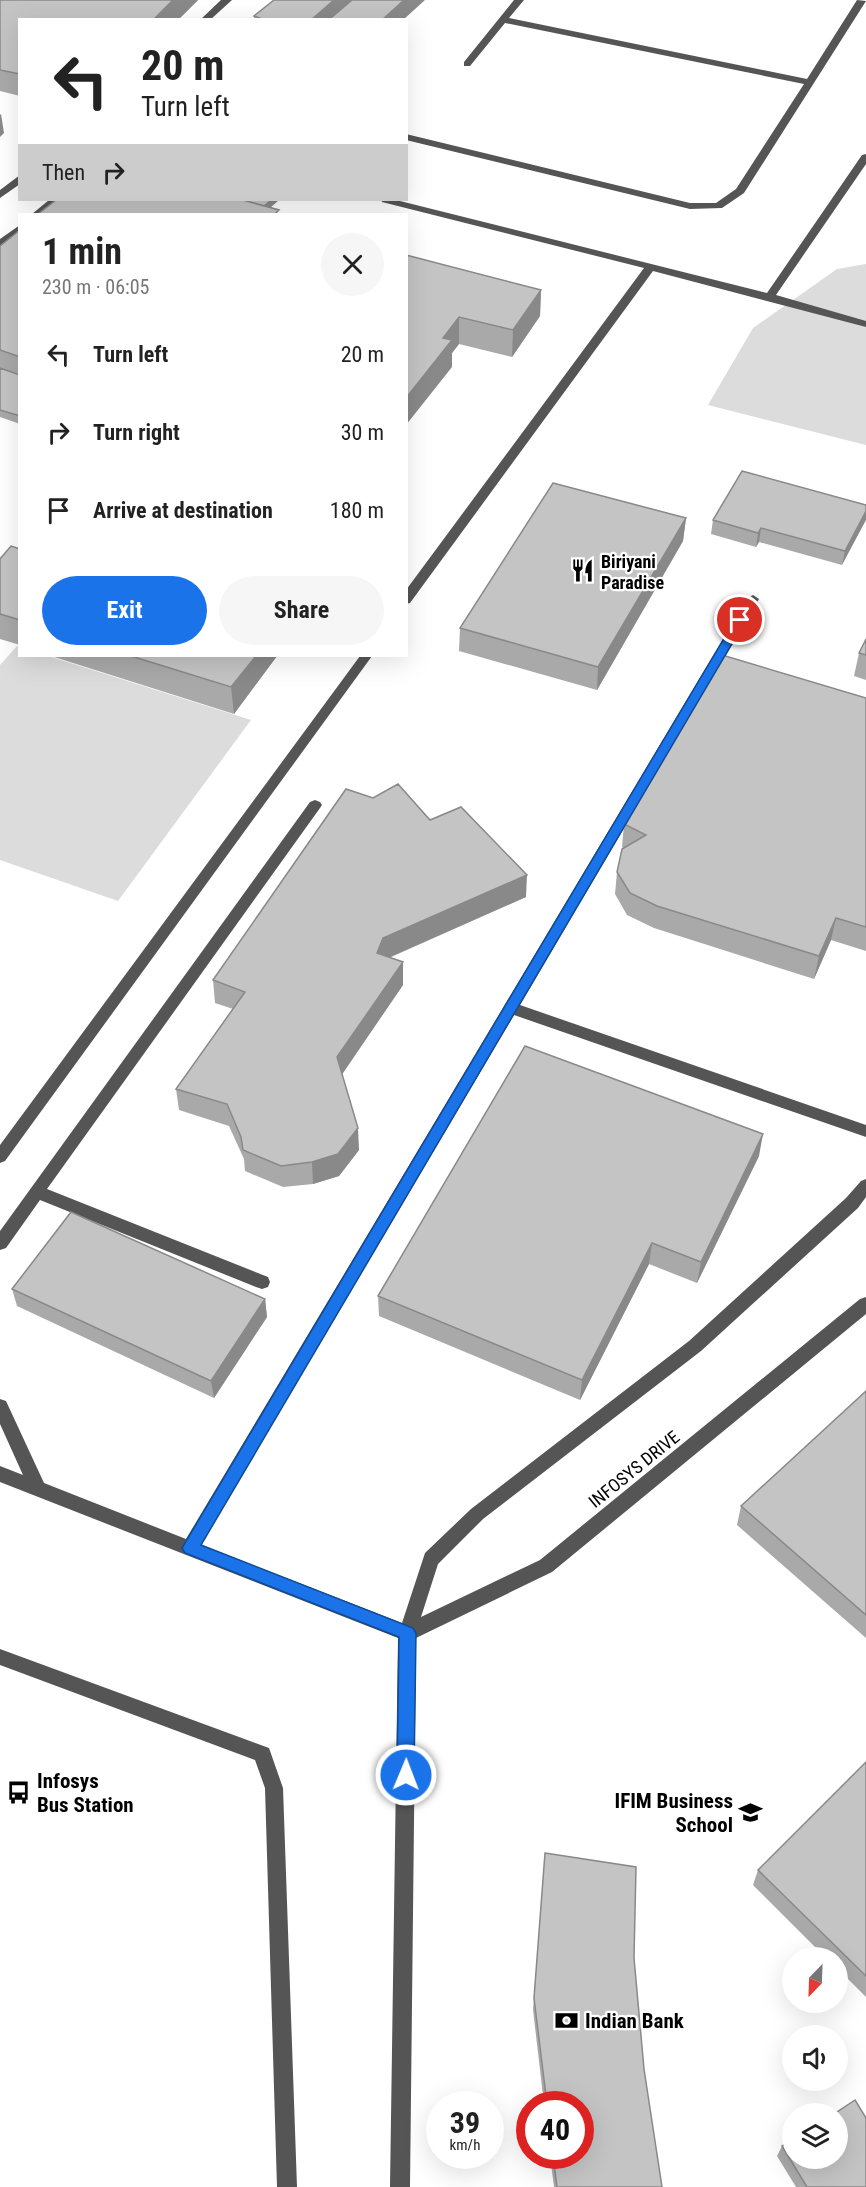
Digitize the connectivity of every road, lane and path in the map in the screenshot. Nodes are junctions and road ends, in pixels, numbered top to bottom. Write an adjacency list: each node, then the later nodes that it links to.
1 (227, 0): 4 (street)
2 (519, 0): 5 (street)
3 (862, 0): 7 (street)
4 (206, 18)
5 (503, 20): 6 (street); 7 (street)
6 (467, 64)
7 (809, 82): 8 (street)
8 (408, 137)
9 (866, 157): 18 (street)
10 (18, 180): 11 (street)
11 (0, 195)
12 (54, 201): 14 (street)
13 (390, 201): 17 (street)
14 (38, 213)
15 (18, 230): 16 (street)
16 (0, 244)
17 (650, 267): 18 (street); 20 (street)
18 (770, 297): 19 (street)
19 (866, 324)
20 (408, 597)
21 (753, 599): 24 (street)
22 (365, 657): 26 (street)
23 (315, 804): 28 (street)
24 (511, 1008): 25 (street); 35 (street)
25 (866, 1131)
26 (0, 1157)
27 (866, 1185): 36 (street)
28 (37, 1192): 29 (street); 30 (street)
29 (0, 1243)
30 (262, 1282)
31 (866, 1304): 36 (street, INFOSYS DRIVE)
32 (0, 1406): 34 (street)
33 (0, 1474): 34 (street)
34 (38, 1488): 35 (street)
35 (190, 1548): 36 (street)
36 (407, 1633): 39 (street)
37 (0, 1657): 38 (street)
38 (287, 2187)
39 (399, 2187)

